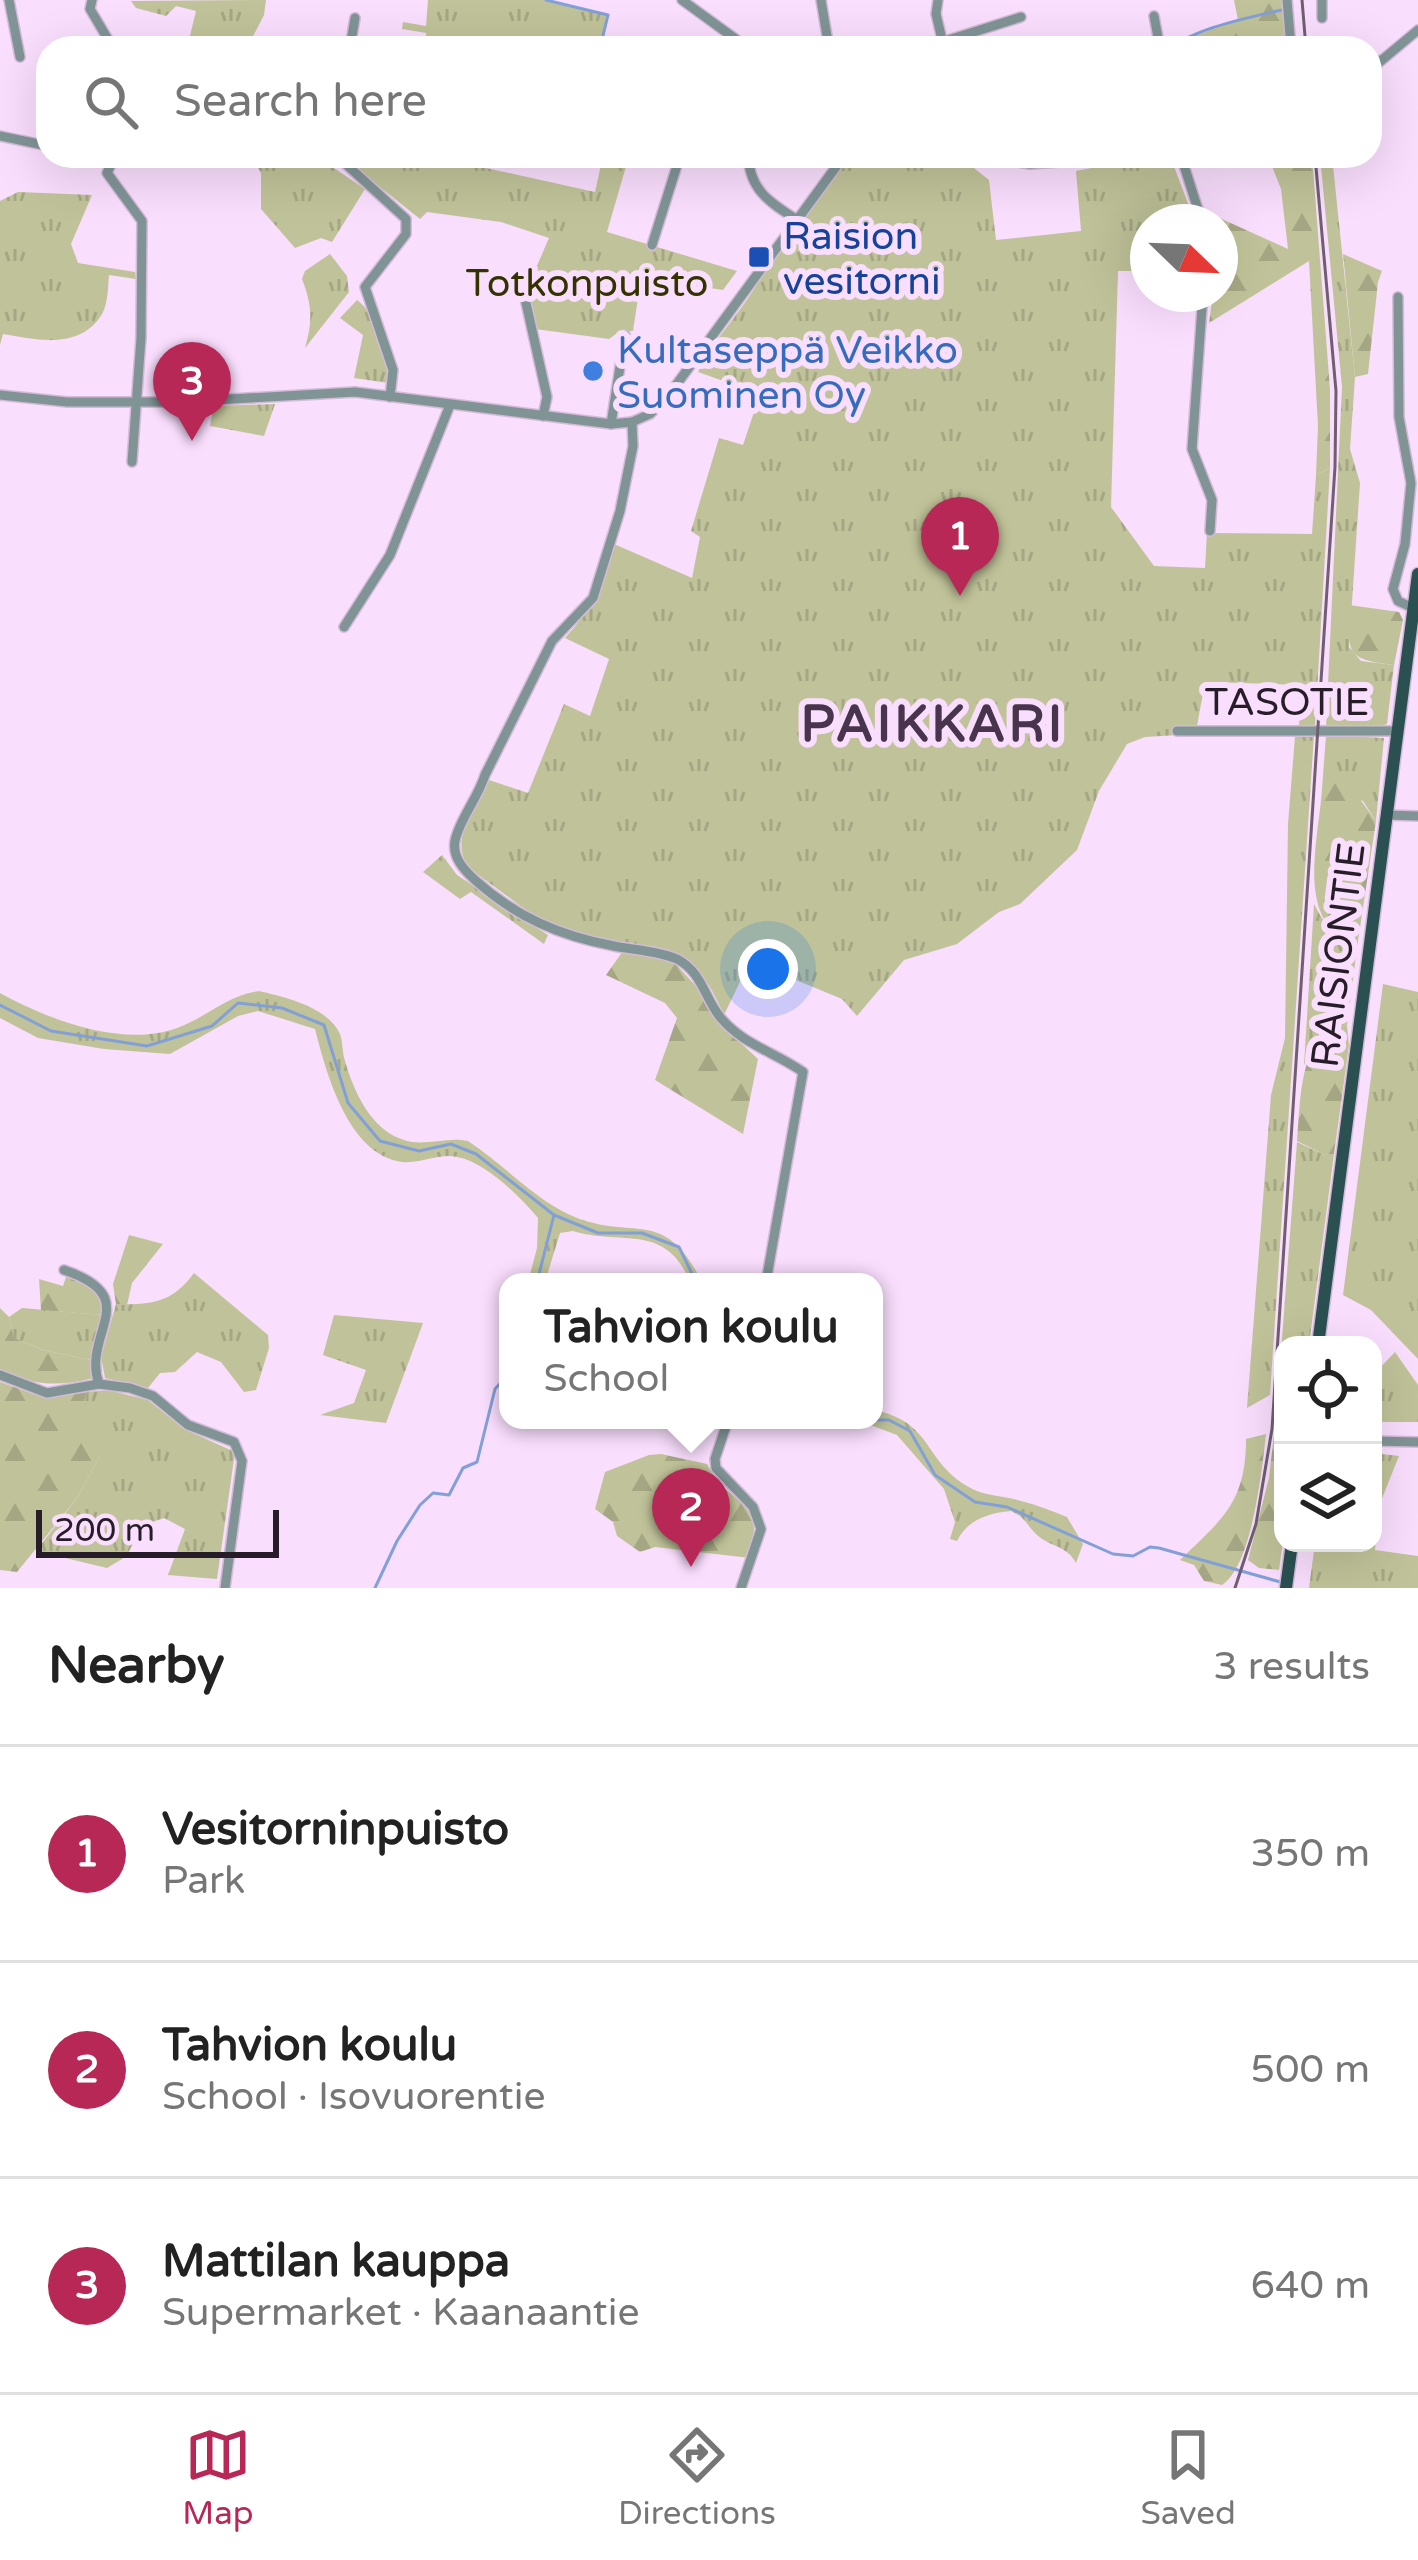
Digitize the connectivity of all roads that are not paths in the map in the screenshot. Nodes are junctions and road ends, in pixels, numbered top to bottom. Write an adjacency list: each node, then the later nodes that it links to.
1 (9, 0): 21 (street)
2 (92, 0): 13 (street)
3 (682, 0): 15 (street)
4 (821, 0): 16 (street)
5 (938, 0): 17 (street)
6 (1286, 0): 20 (street)
7 (1322, 0): 10 (street)
8 (1154, 16): 19 (street)
9 (1021, 17): 18 (street)
10 (1322, 17)
11 (355, 18): 14 (street)
12 (1418, 30): 22 (street)
13 (106, 36)
14 (352, 36)
15 (732, 36)
16 (827, 36)
17 (941, 36)
18 (968, 36)
19 (1158, 36)
20 (1290, 36)
21 (20, 57)
22 (1382, 60)
23 (0, 136): 24 (street)
24 (36, 144)
25 (109, 168): 40 (street)
26 (350, 168): 39 (street)
27 (676, 168): 33 (street)
28 (749, 168): 32 (street)
29 (835, 168): 32 (street)
30 (1185, 168): 31 (street)
31 (1196, 204)
32 (796, 219): 43 (street)
33 (652, 245)
34 (520, 276): 42 (street)
35 (1398, 297): 48 (street)
36 (1202, 312): 46 (street)
37 (626, 335): 44 (street)
38 (0, 395): 40 (street)
39 (391, 397): 40 (street); 41 (street)
40 (138, 402): 45 (street)
41 (450, 405): 42 (street); 49 (street)
42 (543, 416): 44 (street)
43 (632, 422): 44 (street); 55 (street)
44 (611, 424)
45 (132, 462)
46 (1210, 530)
47 (1418, 574): 48 (main road, RAISIONTIE)
48 (1413, 608): 51 (main road, RAISIONTIE)
49 (344, 627)
50 (1177, 731): 51 (street, TASOTIE)
51 (1397, 731): 52 (main road, RAISIONTIE)
52 (1386, 815): 53 (street); 56 (main road, RAISIONTIE)
53 (1418, 816)
54 (64, 1270): 58 (street)
55 (768, 1273)
56 (1319, 1336)
57 (0, 1375): 58 (street)
58 (99, 1384): 62 (street)
59 (725, 1429): 63 (street)
60 (1382, 1441): 61 (street)
61 (1418, 1442)
62 (225, 1588)
63 (741, 1588)

